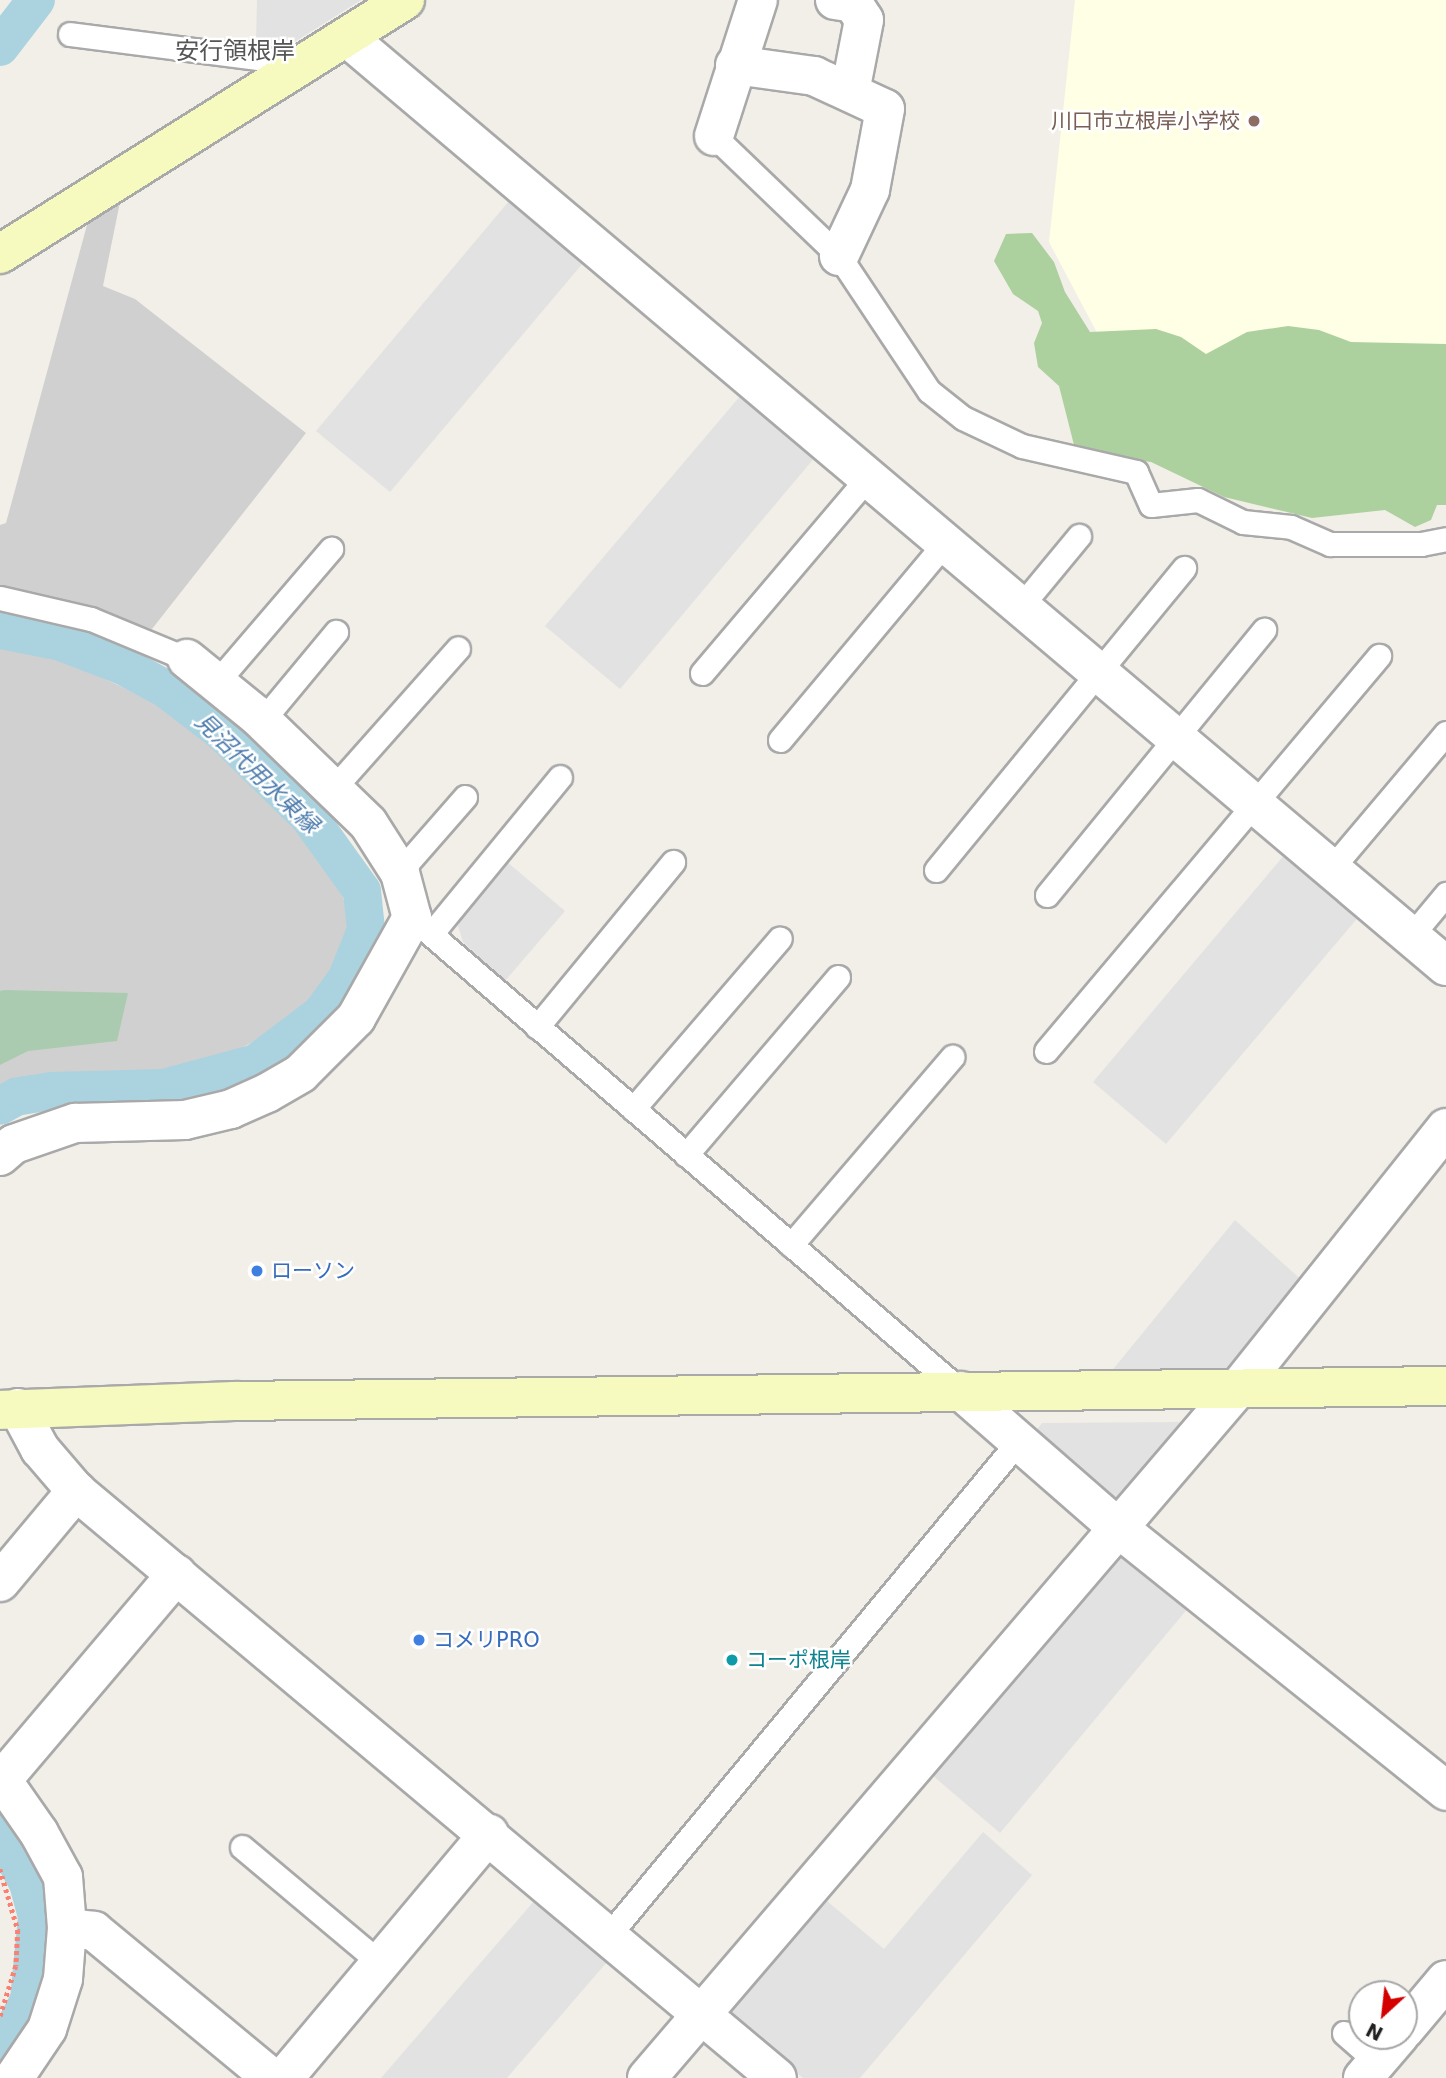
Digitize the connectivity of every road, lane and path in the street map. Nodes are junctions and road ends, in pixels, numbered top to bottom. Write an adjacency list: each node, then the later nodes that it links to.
1 (405, 0): 5 (street)
2 (758, 0): 7 (street)
3 (835, 0): 8 (street)
4 (71, 34): 6 (lane)
5 (349, 38): 6 (street); 12 (street)
6 (306, 65): 10 (street)
7 (735, 65): 8 (street); 9 (street)
8 (850, 92): 11 (street)
9 (714, 136): 11 (lane)
10 (0, 254)
11 (839, 256): 14 (lane)
12 (868, 477): 15 (street); 26 (lane)
13 (1079, 536): 19 (lane)
14 (1446, 539)
15 (946, 543): 19 (street); 31 (lane)
16 (331, 549): 27 (lane)
17 (1184, 568): 25 (lane)
18 (0, 598): 24 (lane)
19 (1021, 606): 25 (street)
20 (1264, 630): 30 (lane)
21 (336, 632): 28 (lane)
22 (458, 648): 33 (lane)
23 (1378, 656): 35 (lane)
24 (187, 659): 27 (street)
25 (1098, 672): 30 (street); 39 (lane)
26 (702, 673)
27 (216, 683): 28 (street)
28 (262, 721): 33 (street)
29 (1446, 733): 38 (lane)
30 (1175, 737): 35 (street); 41 (lane)
31 (780, 740)
32 (560, 777): 42 (lane)
33 (333, 789): 37 (street)
34 (466, 797): 37 (lane)
35 (1254, 804): 38 (street); 48 (lane)
36 (673, 862): 47 (lane)
37 (397, 867): 42 (street)
38 (1331, 869): 43 (street)
39 (936, 870)
40 (1446, 894): 43 (lane)
41 (1047, 895)
42 (421, 926): 47 (lane); 53 (street)
43 (1411, 936): 45 (street)
44 (780, 938): 50 (lane)
45 (1446, 966)
46 (838, 976): 52 (lane)
47 (537, 1027): 50 (lane)
48 (1046, 1051)
49 (951, 1057): 54 (lane)
50 (633, 1109): 52 (lane)
51 (1446, 1128): 55 (street)
52 (686, 1155): 54 (lane)
53 (0, 1156)
54 (791, 1245): 57 (lane)
55 (1240, 1386): 56 (street); 57 (street); 61 (street)
56 (1446, 1386)
57 (961, 1391): 58 (street); 59 (street)
58 (9, 1409): 60 (street)
59 (1017, 1443): 61 (street); 72 (lane)
60 (76, 1491): 62 (street); 63 (street)
61 (1117, 1527): 65 (street); 76 (street)
62 (177, 1574): 64 (street); 66 (street)
63 (0, 1582)
64 (1, 1778): 69 (street)
65 (1446, 1791)
66 (489, 1834): 72 (street); 73 (street)
67 (242, 1847): 73 (lane)
68 (0, 1869): 70 (path)
69 (67, 1928): 80 (street); 81 (street)
70 (18, 1930): 71 (path); 77 (path)
71 (27, 1930)
72 (608, 1936): 76 (street)
73 (380, 1963): 82 (street)
74 (1446, 1980): 75 (street)
75 (1418, 2013)
76 (701, 2015): 83 (street); 84 (street)
77 (0, 2017)
78 (1344, 2033): 79 (lane)
79 (1380, 2059)
80 (14, 2078)
81 (272, 2078)
82 (284, 2078)
83 (648, 2078)
84 (777, 2078)

